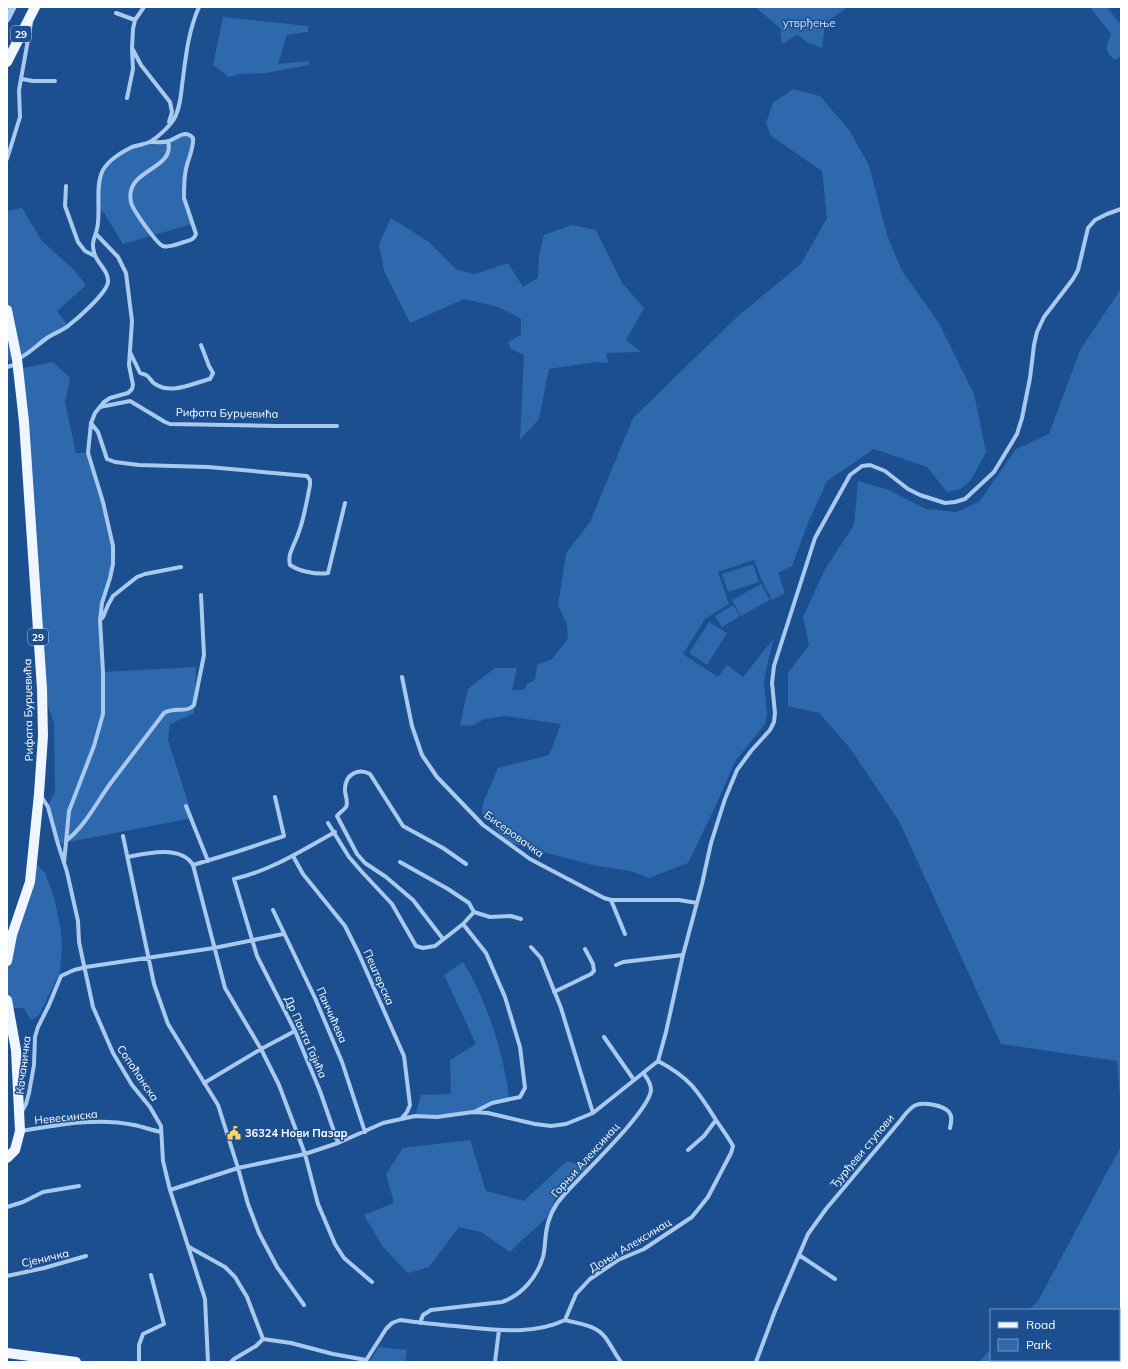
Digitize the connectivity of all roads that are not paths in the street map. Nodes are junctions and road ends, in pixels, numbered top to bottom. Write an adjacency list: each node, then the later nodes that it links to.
1 (13, 7): 6 (street)
2 (35, 7): 8 (main road, 29)
3 (144, 7): 7 (street)
4 (198, 7): 14 (street)
5 (116, 14): 7 (street)
6 (7, 20)
7 (135, 20): 9 (street)
8 (28, 21): 10 (main road, 29); 11 (street)
9 (132, 48): 13 (street); 14 (street)
10 (7, 62)
11 (22, 79): 12 (street); 17 (street)
12 (55, 81)
13 (127, 98)
14 (167, 127): 16 (street)
15 (168, 141): 15 (street); 16 (street)
16 (149, 142): 20 (street)
17 (7, 159)
18 (66, 186): 21 (street)
19 (1121, 209): 50 (street)
20 (96, 234): 21 (street); 24 (street)
21 (95, 256): 25 (street)
22 (7, 310): 25 (main road, Рифата Бурџевића / 29)
23 (201, 344): 24 (street)
24 (130, 351): 27 (street)
25 (17, 361): 26 (street); 35 (main road, Рифата Бурџевића / 29)
26 (7, 367)
27 (100, 407): 28 (street); 29 (street, Рифата Бурџевића)
28 (90, 423): 30 (street); 33 (street)
29 (337, 426)
30 (345, 504)
31 (181, 567): 33 (street)
32 (201, 596): 41 (street)
33 (100, 620): 41 (street)
34 (402, 677): 49 (street, Бисеровачка)
35 (40, 794): 46 (street, Сопоћанска); 64 (main road, Рифата Бурџевића / 29)
36 (275, 797): 44 (street)
37 (186, 806): 44 (street)
38 (328, 823): 39 (street)
39 (335, 832): 42 (street); 57 (street)
40 (123, 836): 43 (street)
41 (67, 840): 46 (street)
42 (292, 856): 58 (street, Др Панта Гајића); 79 (street, Пештерска)
43 (128, 857): 48 (street); 63 (street)
44 (208, 860): 48 (street)
45 (400, 862): 52 (street)
46 (64, 863): 66 (street, Сопоћанска)
47 (466, 864): 57 (street)
48 (193, 865): 60 (street)
49 (611, 900): 50 (street, Бисеровачка); 56 (street)
50 (697, 904): 62 (street)
51 (273, 910): 55 (street, Панчићева)
52 (474, 912): 53 (street); 54 (street)
53 (521, 919)
54 (463, 924): 57 (street); 76 (street)
55 (283, 934): 58 (street); 84 (street, Панчићева)
56 (625, 934)
57 (442, 939)
58 (252, 941): 60 (street); 69 (street, Др Панта Гајића)
59 (530, 947): 67 (street)
60 (214, 948): 63 (street); 71 (street)
61 (585, 949): 67 (street)
62 (683, 955): 65 (street); 72 (street)
63 (148, 958): 66 (street); 75 (street)
64 (7, 961)
65 (616, 964)
66 (86, 967): 78 (street, Качаничка); 83 (street, Сопоћанска)
67 (554, 992): 77 (street)
68 (7, 1000): 78 (main road)
69 (295, 1031): 71 (street); 85 (street, Др Панта Гајића)
70 (604, 1037): 74 (street)
71 (261, 1049): 75 (street); 87 (street)
72 (658, 1061): 73 (street); 80 (street)
73 (644, 1074): 74 (street); 102 (street, Горњи Алексинац)
74 (634, 1080): 77 (street)
75 (204, 1083): 89 (street)
76 (473, 1112): 77 (street); 79 (street)
77 (593, 1113)
78 (19, 1114): 82 (main road)
79 (402, 1118): 84 (street)
80 (716, 1120): 86 (street); 101 (street, Доњи Алексинац)
81 (950, 1128): 94 (street, Ђурђеви ступови)
82 (20, 1131): 83 (street, Невесинска); 88 (main road)
83 (161, 1132): 91 (street, Сопоћанска)
84 (365, 1132): 85 (street)
85 (338, 1143): 87 (street)
86 (688, 1150)
87 (305, 1154): 89 (street); 99 (street)
88 (7, 1158)
89 (238, 1168): 91 (street); 100 (street)
90 (79, 1186): 92 (street)
91 (170, 1190): 93 (street, Сопоћанска)
92 (7, 1207)
93 (188, 1247): 104 (street); 109 (street, Сопоћанска)
94 (798, 1255): 98 (street); 113 (street, Ђурђеви ступови)
95 (86, 1256): 97 (street, Сјеничка)
96 (151, 1275): 108 (street)
97 (7, 1276)
98 (835, 1279)
99 (372, 1282)
100 (304, 1305)
101 (565, 1320): 103 (street); 112 (street)
102 (420, 1323): 103 (street); 106 (street)
103 (499, 1330): 111 (street)
104 (263, 1339): 106 (street); 110 (street)
105 (7, 1353): 107 (main road)
106 (365, 1361)
107 (76, 1362)
108 (139, 1362)
109 (208, 1362)
110 (231, 1362)
111 (495, 1362)
112 (621, 1362)
113 (756, 1362)

